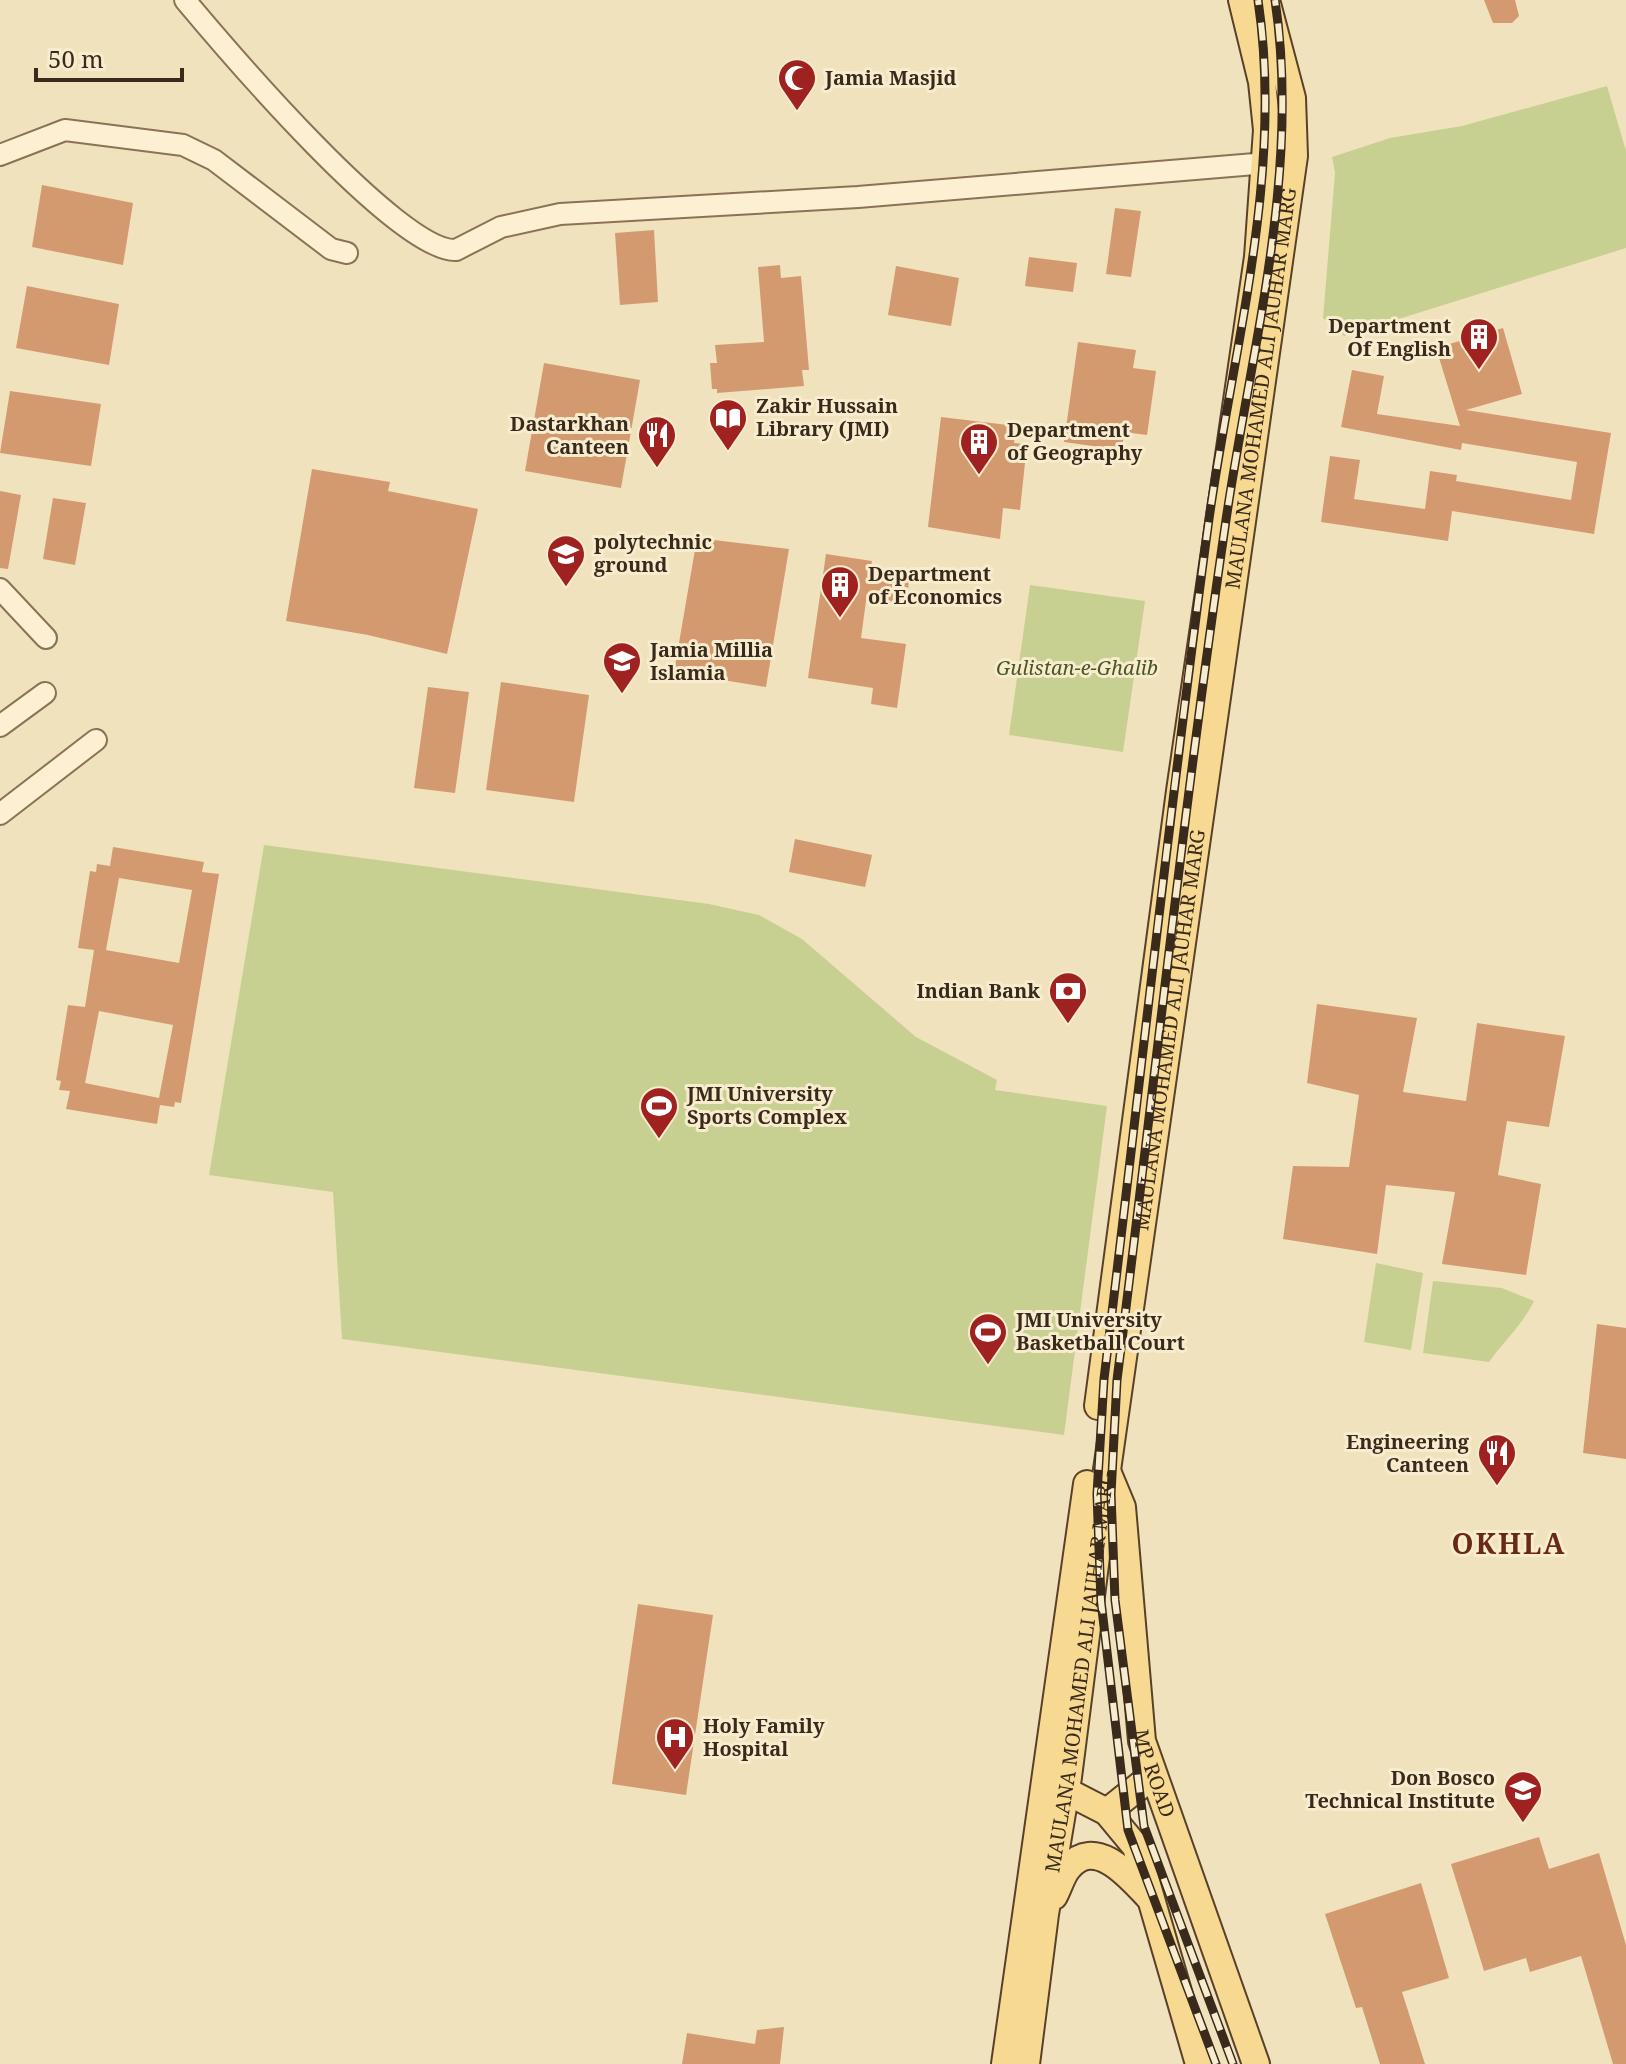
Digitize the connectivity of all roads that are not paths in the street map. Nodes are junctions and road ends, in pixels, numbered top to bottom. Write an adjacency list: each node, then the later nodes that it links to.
1 (185, 0): 5 (street)
2 (1242, 0): 5 (main road, MAULANA MOHAMED ALI JAUHAR MARG)
3 (1266, 0): 9 (main road, MAULANA MOHAMED ALI JAUHAR MARG)
4 (0, 155): 6 (street)
5 (1267, 163): 9 (main road, MAULANA MOHAMED ALI JAUHAR MARG)
6 (347, 253)
7 (0, 589): 8 (street)
8 (46, 638)
9 (1206, 691): 14 (main road, MAULANA MOHAMED ALI JAUHAR MARG)
10 (45, 693): 11 (street)
11 (0, 726)
12 (96, 740): 13 (street)
13 (0, 814)
14 (1098, 1469): 15 (main road, MP ROAD); 16 (main road, MAULANA MOHAMED ALI JAUHAR MARG)
15 (1152, 1776): 17 (main road); 23 (main road, MP ROAD)
16 (1054, 1790): 17 (main road); 19 (main road, MAULANA MOHAMED ALI JAUHAR MARG); 20 (main road, MAULANA MOHAMED ALI JAUHAR MARG)
17 (1107, 1812): 18 (main road)
18 (1156, 1904): 19 (main road); 22 (main road)
19 (1045, 1914): 21 (main road, MAULANA MOHAMED ALI JAUHAR MARG)
20 (1005, 2064)
21 (1026, 2064)
22 (1199, 2064)
23 (1256, 2064)

